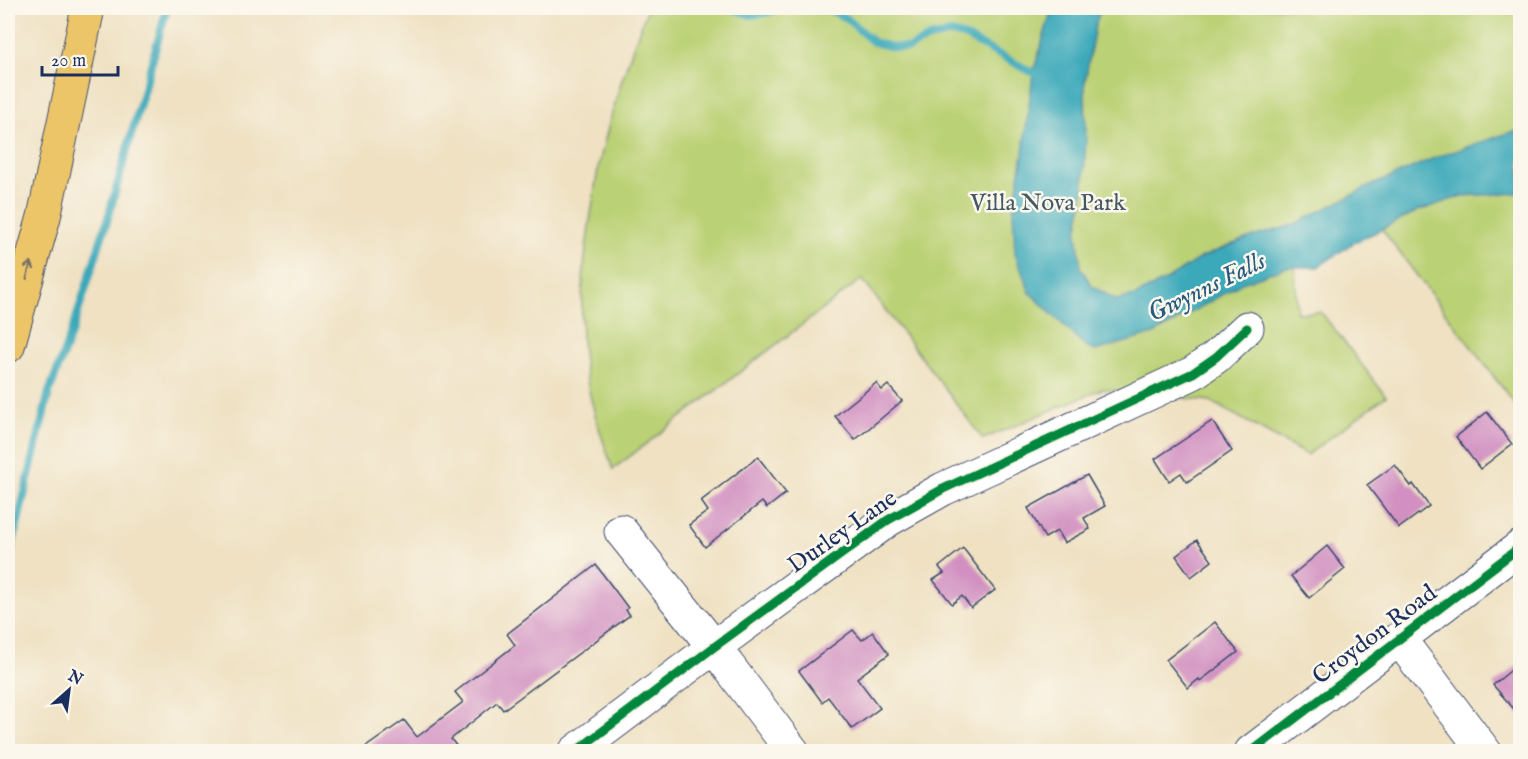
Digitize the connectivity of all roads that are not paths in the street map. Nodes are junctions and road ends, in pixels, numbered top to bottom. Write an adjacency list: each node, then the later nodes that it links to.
1 (88, 8): 3 (highway, one-way to 1)
2 (1247, 328): 7 (street, Durley Lane)
3 (8, 346)
4 (621, 531): 7 (street)
5 (1521, 547): 6 (street, Croydon Road)
6 (1400, 640): 10 (street, Croydon Road); 11 (street)
7 (714, 647): 8 (street, Durley Lane); 9 (street)
8 (575, 752)
9 (793, 752)
10 (1251, 752)
11 (1485, 752)

